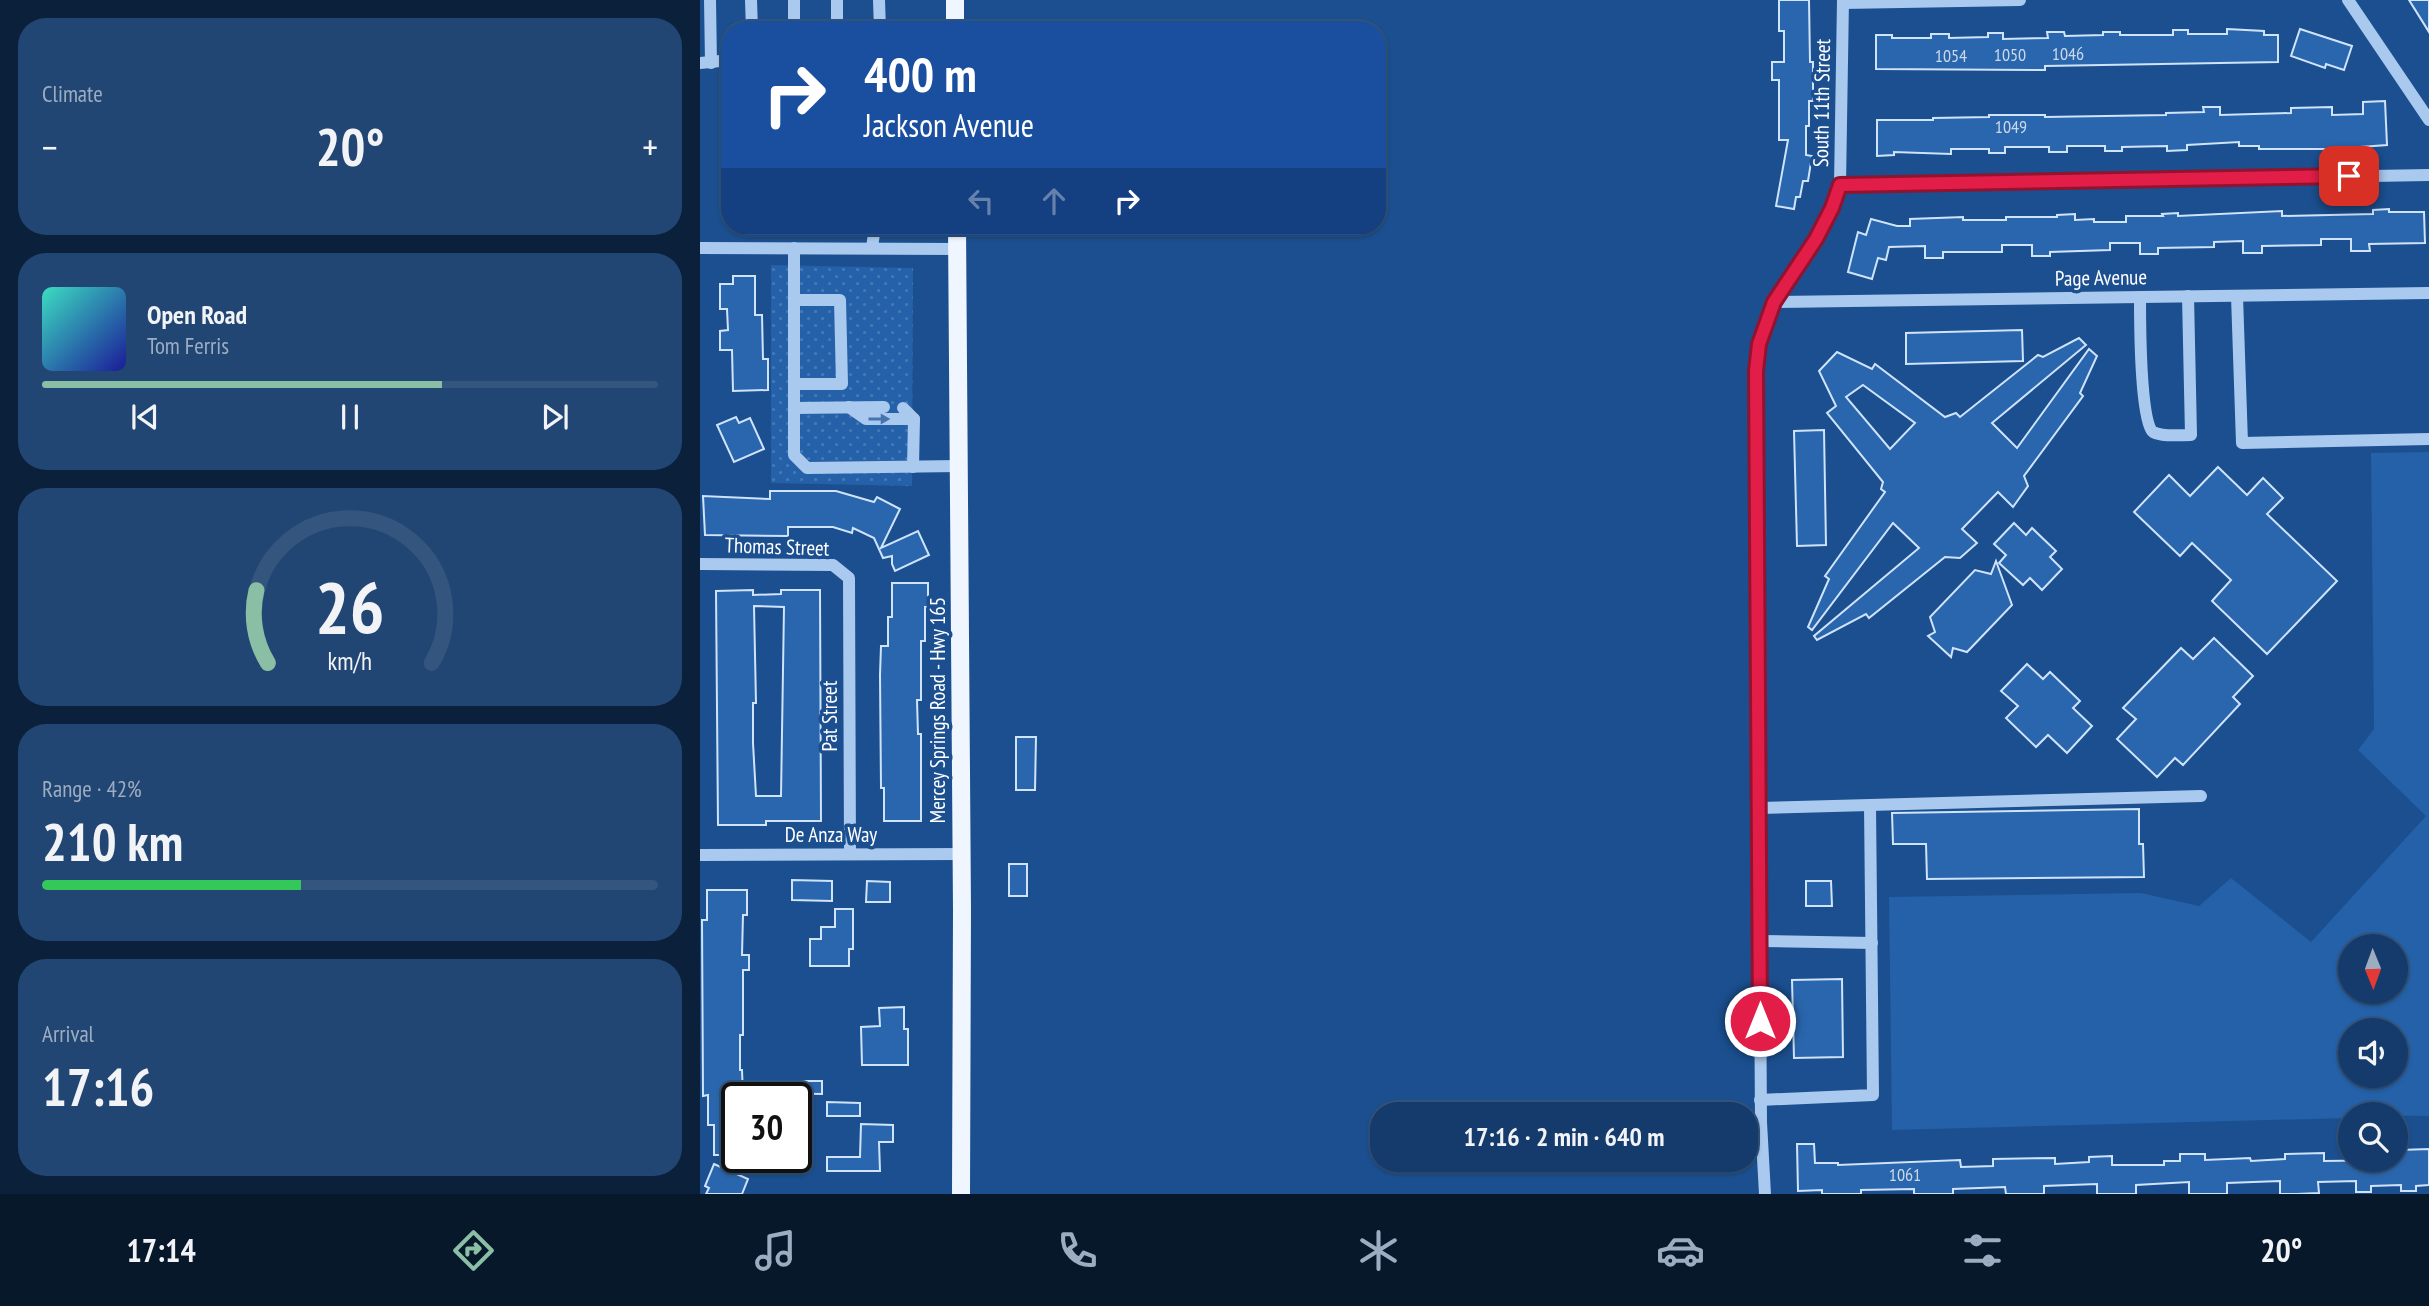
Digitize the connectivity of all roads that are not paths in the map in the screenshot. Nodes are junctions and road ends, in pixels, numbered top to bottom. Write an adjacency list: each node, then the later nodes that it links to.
1 (710, 0): 15 (street)
2 (751, 0): 10 (street)
3 (794, 0): 11 (street)
4 (838, 0): 12 (street)
5 (879, 0): 13 (street)
6 (955, 0): 14 (main road)
7 (2020, 0): 9 (street)
8 (2348, 0): 16 (street)
9 (1843, 2): 18 (street, South 11th Street)
10 (752, 21)
11 (794, 21)
12 (837, 21)
13 (880, 21)
14 (955, 21)
15 (706, 63)
16 (2429, 120)
17 (2429, 175): 18 (street)
18 (1840, 185): 30 (street, South 11th Street)
19 (874, 235): 23 (street)
20 (957, 235): 24 (main road, Mercey Springs Road - Hwy 165)
21 (700, 248): 22 (street)
22 (794, 248): 23 (street); 29 (street)
23 (872, 248): 24 (street)
24 (957, 249): 38 (main road, Mercey Springs Road - Hwy 165)
25 (2429, 293): 27 (street, Page Avenue)
26 (2188, 296): 27 (street, Page Avenue); 28 (street, Page Avenue); 28 (street)
27 (2237, 296): 37 (street)
28 (2140, 297): 30 (street, Page Avenue)
29 (794, 300): 31 (street); 31 (street)
30 (1774, 302): 44 (street, South 11th Street)
31 (794, 384): 34 (street)
32 (848, 407): 33 (street); 34 (street); 36 (street, one-way to 36)
33 (884, 407)
34 (794, 408): 39 (street)
35 (903, 408): 36 (street)
36 (914, 419): 39 (street)
37 (2429, 439)
38 (959, 466): 39 (street); 46 (main road, Mercey Springs Road - Hwy 165)
39 (913, 467)
40 (700, 564): 41 (street, Thomas Street)
41 (849, 578): 45 (street, Pat Street)
42 (2201, 796): 43 (street)
43 (1870, 806): 44 (street); 49 (street)
44 (1759, 808): 48 (street, South 11th Street)
45 (850, 853): 46 (street, De Anza Way); 47 (street, De Anza Way)
46 (962, 854): 51 (main road, Mercey Springs Road - Hwy 165)
47 (700, 855)
48 (1759, 941): 49 (street); 50 (street, South 11th Street)
49 (1872, 943): 50 (street)
50 (1760, 1100): 52 (street, South 11th Street)
51 (961, 1194)
52 (1765, 1194)

